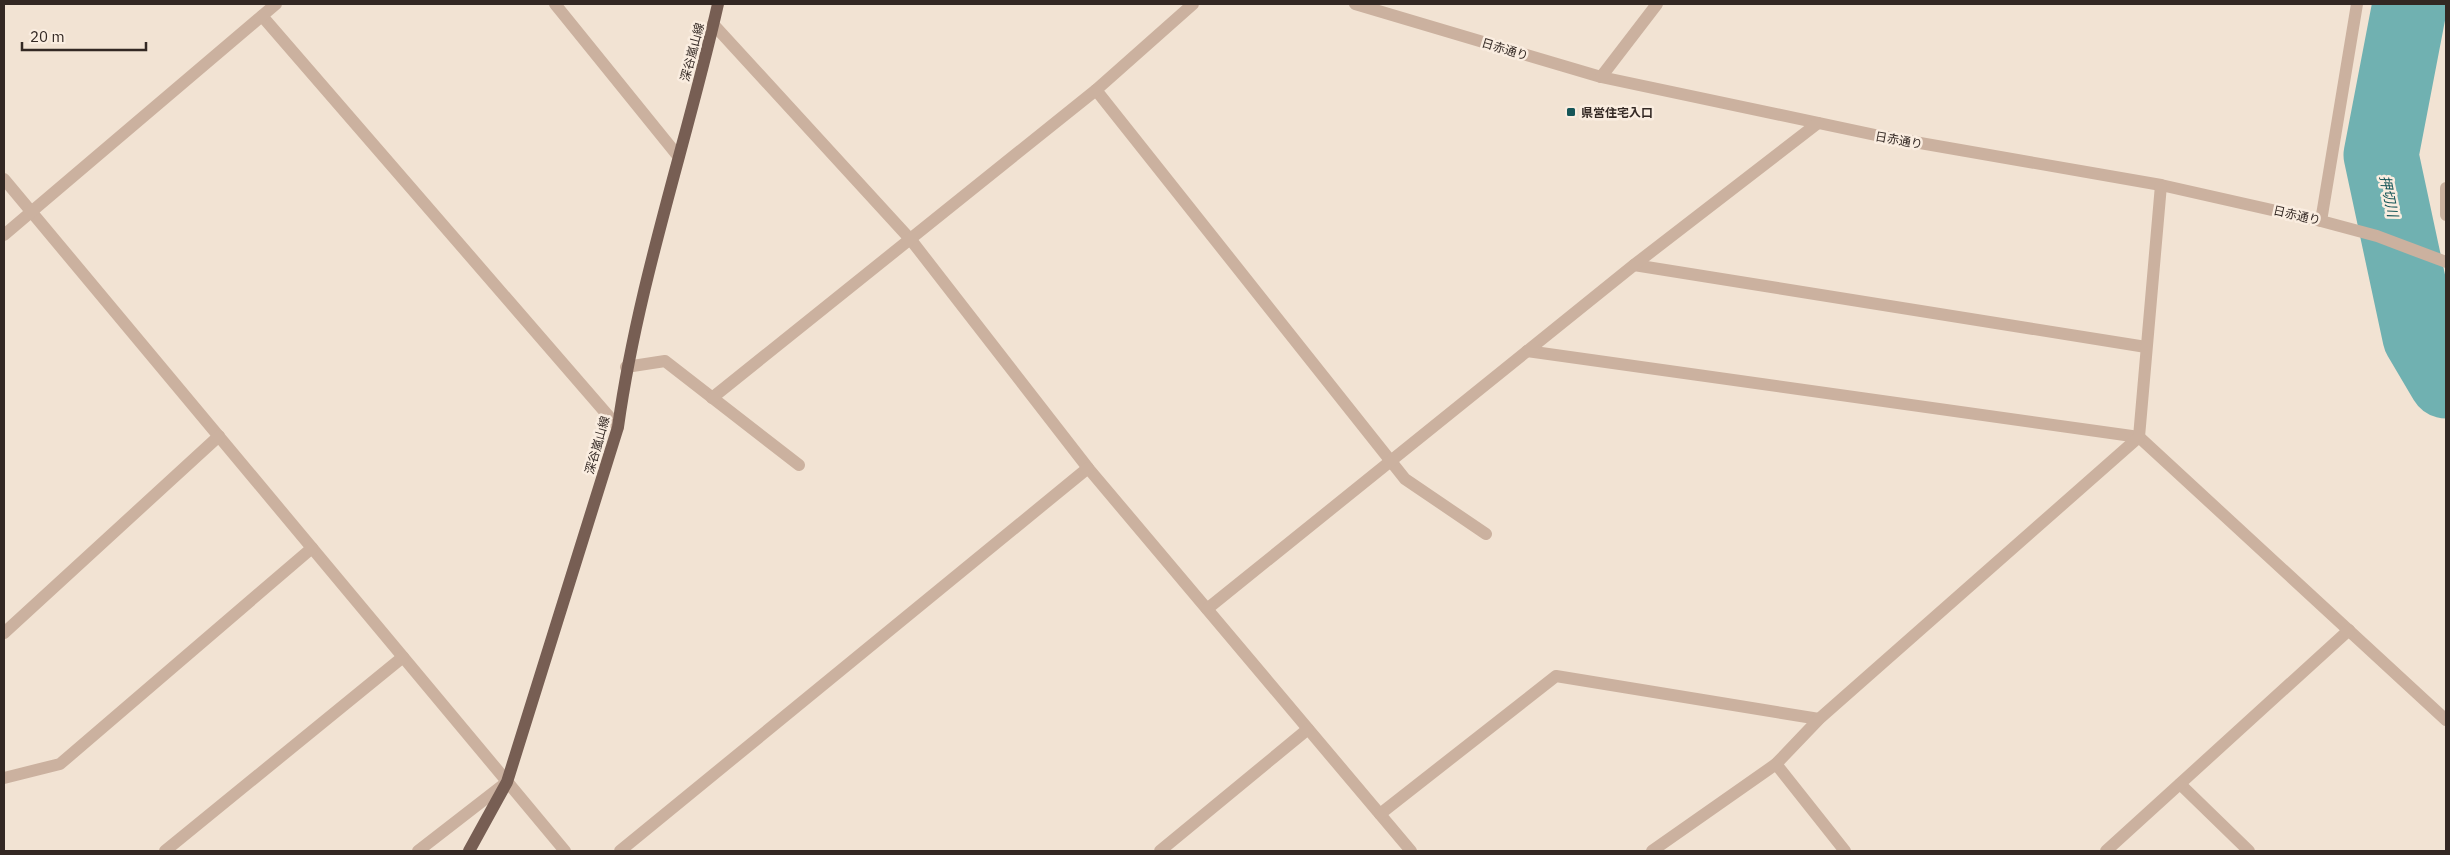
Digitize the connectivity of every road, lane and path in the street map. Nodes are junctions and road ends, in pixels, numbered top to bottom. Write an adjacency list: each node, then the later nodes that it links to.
1 (276, 4): 8 (street)
2 (555, 4): 13 (street)
3 (718, 4): 9 (main road, 深谷嵐山線)
4 (1193, 4): 11 (street)
5 (1355, 4): 10 (street, 日赤通り)
6 (1657, 4): 10 (street)
7 (2357, 4): 19 (street)
8 (262, 16): 17 (street); 28 (street)
9 (713, 24): 13 (main road, 深谷嵐山線); 21 (street)
10 (1601, 77): 12 (street, 日赤通り)
11 (1096, 90): 21 (street); 31 (street)
12 (1818, 123): 15 (street, 日赤通り); 23 (street)
13 (678, 156): 26 (main road, 深谷嵐山線)
14 (4, 179): 17 (street)
15 (2161, 185): 19 (street, 日赤通り); 24 (street)
16 (2446, 188): 18 (street)
17 (32, 212): 20 (street); 29 (street)
18 (2446, 215)
19 (2321, 220): 22 (street, 日赤通り)
20 (4, 235)
21 (911, 240): 27 (street); 33 (street)
22 (2446, 262)
23 (1634, 265): 24 (street); 25 (street)
24 (2146, 347): 30 (street)
25 (1527, 351): 30 (street); 31 (street)
26 (626, 367): 27 (street); 28 (main road, 深谷嵐山線)
27 (712, 398): 32 (street)
28 (618, 427): 45 (main road, 深谷嵐山線)
29 (219, 436): 35 (street); 38 (street)
30 (2139, 437): 37 (street); 40 (street)
31 (1390, 460): 34 (street); 36 (street)
32 (799, 465)
33 (1088, 468): 36 (street); 52 (street)
34 (1486, 534)
35 (312, 548): 39 (street); 44 (street)
36 (1207, 609): 42 (street)
37 (2349, 630): 41 (street); 46 (street)
38 (4, 633)
39 (403, 657): 45 (street); 48 (street)
40 (1819, 719): 43 (street); 47 (street)
41 (2446, 720)
42 (1308, 729): 47 (street); 53 (street)
43 (1776, 764): 55 (street); 56 (street)
44 (4, 778)
45 (506, 782): 49 (street); 50 (main road, 深谷嵐山線); 51 (street)
46 (2180, 784): 57 (street); 58 (street)
47 (1380, 814): 54 (street)
48 (164, 851)
49 (418, 851)
50 (469, 851)
51 (565, 851)
52 (620, 851)
53 (1160, 851)
54 (1411, 851)
55 (1652, 851)
56 (1844, 851)
57 (2106, 851)
58 (2249, 851)

